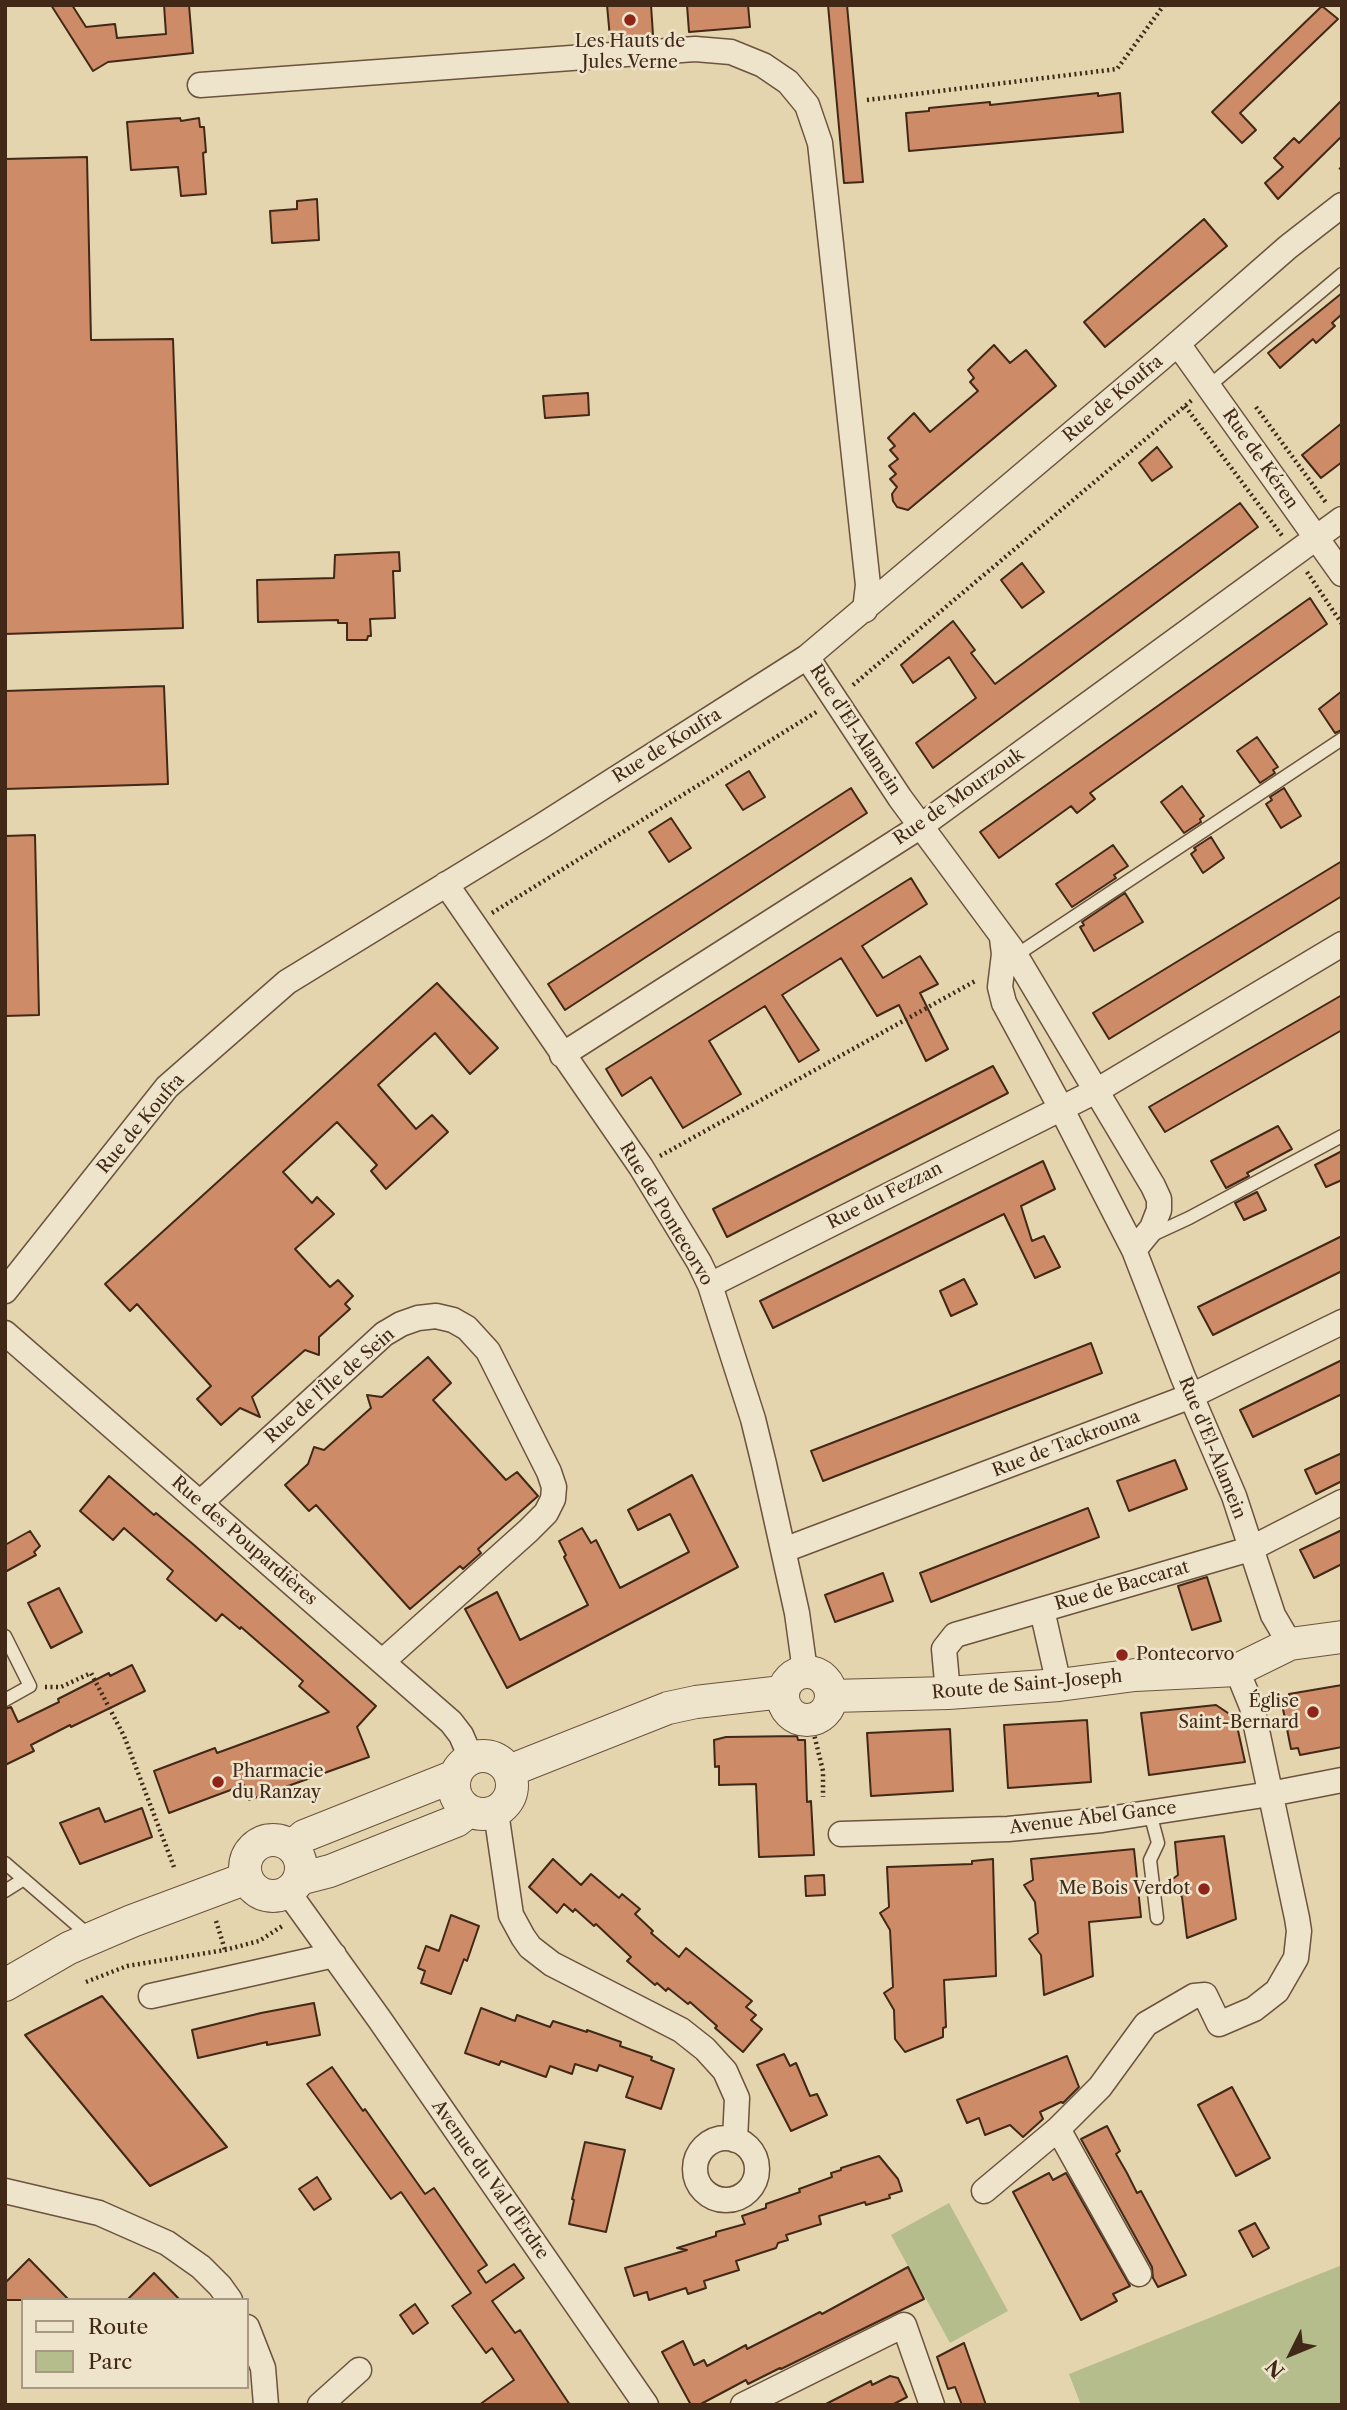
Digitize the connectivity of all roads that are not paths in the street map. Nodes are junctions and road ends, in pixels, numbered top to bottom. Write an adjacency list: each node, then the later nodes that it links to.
1 (200, 85): 9 (street)
2 (1342, 205): 4 (street, Rue de Koufra)
3 (1342, 274): 5 (lane)
4 (1178, 344): 5 (street, Rue de Kéren); 9 (street, Rue de Koufra)
5 (1209, 386): 7 (street, Rue de Kéren)
6 (1337, 516): 7 (street, Rue de Mourzouk)
7 (1317, 538): 8 (street, Rue de Kéren); 12 (street, Rue de Mourzouk)
8 (1342, 575)
9 (865, 610): 10 (street, Rue de Koufra)
10 (807, 657): 12 (street, Rue d'El-Alamein); 13 (street, Rue de Koufra)
11 (1342, 739): 15 (lane)
12 (921, 826): 15 (street, Rue d'El-Alamein); 16 (street, Rue de Mourzouk)
13 (446, 884): 16 (street, Rue de Pontecorvo); 22 (street, Rue de Koufra)
14 (1342, 944): 17 (street)
15 (1009, 947): 17 (street, Rue d'El-Alamein); 18 (street, Rue d'El-Alamein)
16 (562, 1055): 21 (street, Rue de Pontecorvo)
17 (1096, 1091): 18 (street); 20 (street, Rue d'El-Alamein)
18 (1061, 1108): 20 (street, Rue d'El-Alamein); 21 (street, Rue du Fezzan)
19 (1342, 1136): 20 (lane)
20 (1140, 1244): 25 (street, Rue d'El-Alamein)
21 (710, 1285): 29 (street, Rue de Pontecorvo)
22 (5, 1291)
23 (1342, 1322): 25 (street, Rue de Tackrouna)
24 (5, 1333): 27 (street, Rue des Poupardières)
25 (1191, 1396): 28 (street, Rue d'El-Alamein); 29 (street, Rue de Tackrouna)
26 (1342, 1502): 28 (street, Rue de Baccarat)
27 (200, 1503): 34 (street, Rue des Poupardières); 34 (street, Rue de l'Île de Sein)
28 (1250, 1549): 30 (street, Rue de Baccarat); 33 (street, Rue d'El-Alamein)
29 (784, 1550): 36 (street, Rue de Pontecorvo)
30 (1042, 1610): 37 (street); 39 (street, Rue de Baccarat)
31 (5, 1636): 41 (lane)
32 (1342, 1637): 33 (street, Route de Saint-Joseph)
33 (1290, 1644): 35 (street, Route de Saint-Joseph)
34 (383, 1661): 42 (street, Rue des Poupardières)
35 (1237, 1670): 37 (street, Route de Saint-Joseph); 45 (street)
36 (805, 1671): 38 (street); 40 (street)
37 (1059, 1685): 39 (street, Route de Saint-Joseph)
38 (782, 1692): 40 (street); 43 (street)
39 (948, 1693): 40 (street, Route de Saint-Joseph)
40 (832, 1696)
41 (5, 1700)
42 (463, 1767): 43 (street); 46 (street); 49 (street)
43 (509, 1771): 46 (street)
44 (1342, 1780): 45 (street, Avenue Abel Gance)
45 (1270, 1794): 47 (street, Avenue Abel Gance); 60 (street)
46 (482, 1811): 53 (street); 61 (street)
47 (1150, 1813): 48 (street, Avenue Abel Gance); 55 (lane)
48 (841, 1834)
49 (292, 1847): 52 (street); 53 (street)
50 (6, 1865): 51 (lane)
51 (24, 1878): 54 (lane); 56 (lane)
52 (247, 1878): 53 (street); 56 (street)
53 (293, 1885): 57 (street, Avenue du Val d'Erdre)
54 (5, 1891)
55 (1157, 1919)
56 (92, 1938): 58 (street)
57 (334, 1955): 59 (street); 70 (street, Avenue du Val d'Erdre)
58 (5, 1985)
59 (151, 1996)
60 (1058, 2129): 63 (street); 64 (street)
61 (735, 2140)
62 (5, 2191): 65 (street)
63 (984, 2191)
64 (1139, 2274)
65 (229, 2298)
66 (248, 2329): 68 (street)
67 (359, 2370): 69 (street)
68 (266, 2405)
69 (320, 2405)
70 (646, 2405)
71 (743, 2405): 72 (street)
72 (932, 2405)

